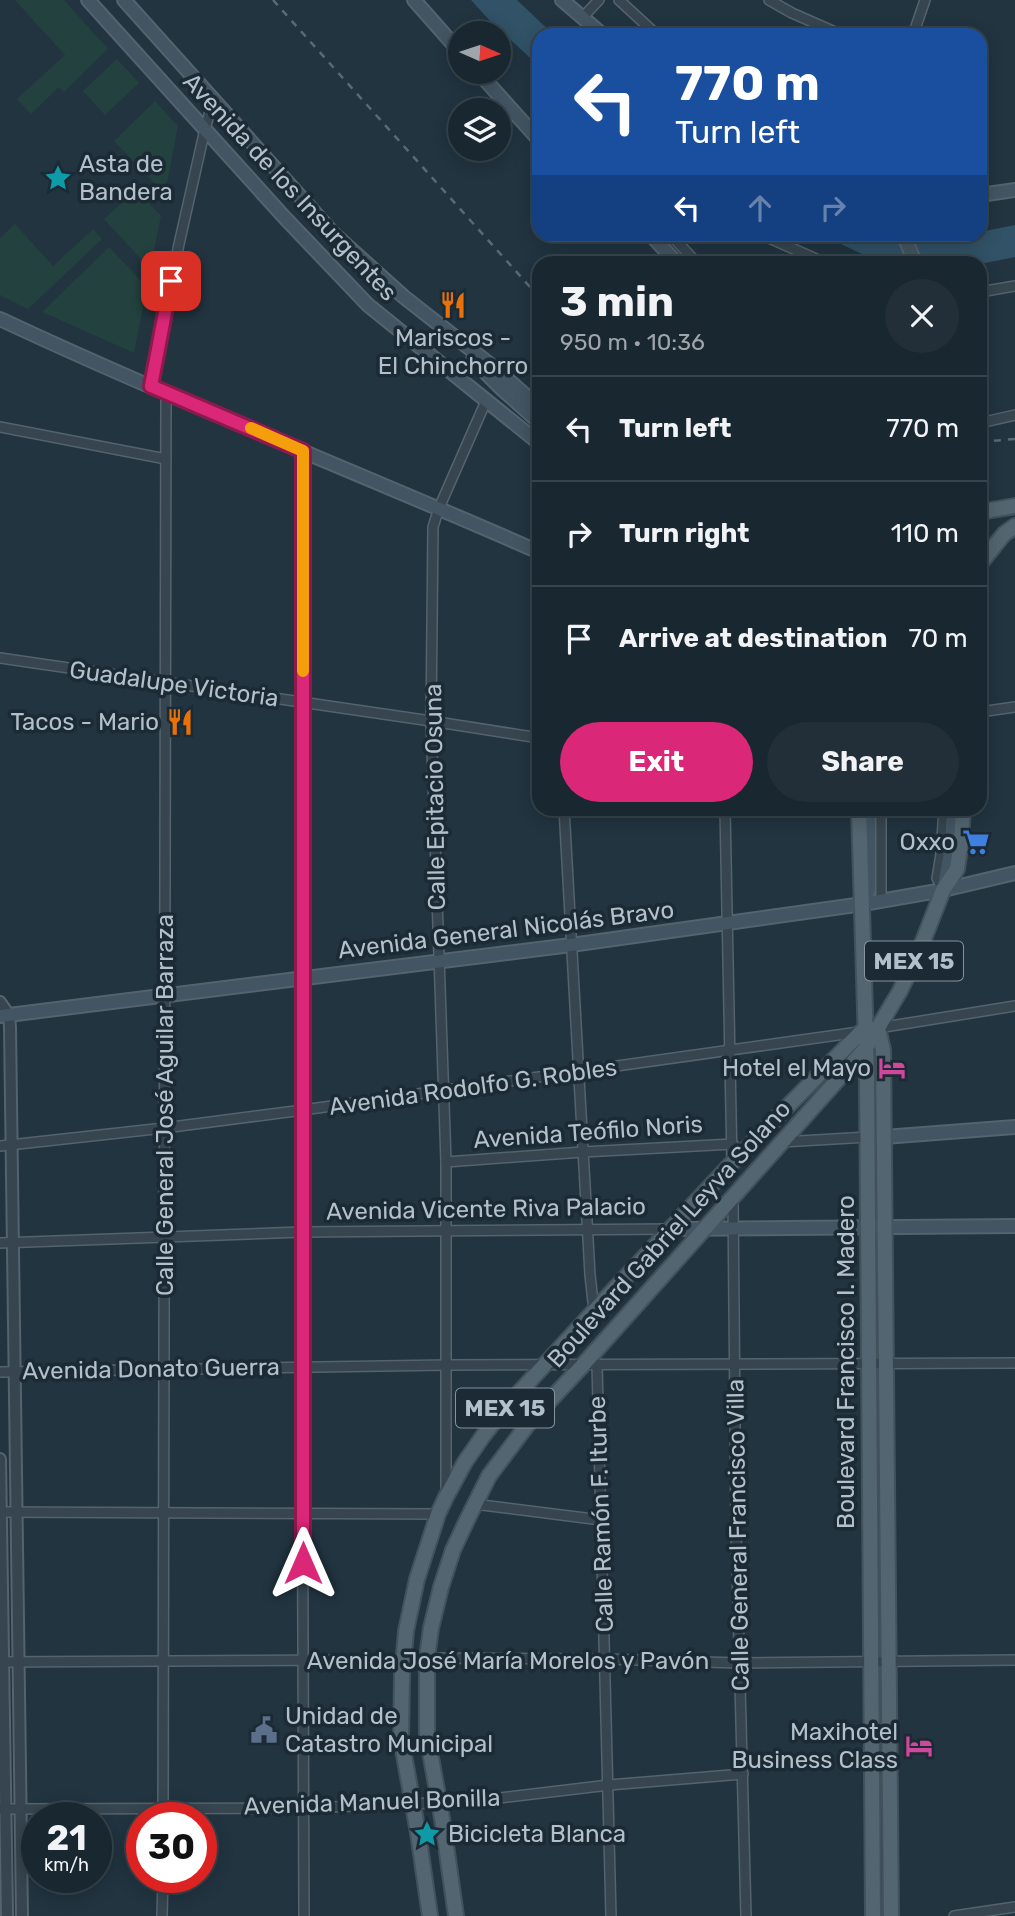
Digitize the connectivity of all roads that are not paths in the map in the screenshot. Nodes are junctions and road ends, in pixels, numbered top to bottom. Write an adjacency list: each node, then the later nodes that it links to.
1 (88, 0): 17 (main road, Avenida de los Insurgentes)
2 (124, 0): 16 (main road, Avenida de los Insurgentes)
3 (414, 0): 14 (main road)
4 (562, 0): 9 (main road)
5 (599, 0): 9 (street)
6 (619, 0): 11 (street)
7 (769, 0): 12 (street)
8 (925, 0): 13 (street)
9 (582, 18): 10 (main road)
10 (594, 28)
11 (649, 28)
12 (826, 28)
13 (915, 28)
14 (448, 38)
15 (489, 84): 18 (main road)
16 (213, 101): 17 (street); 30 (main road, Avenida de los Insurgentes)
17 (205, 128): 31 (street); 33 (main road, Avenida de los Insurgentes)
18 (532, 132)
19 (1015, 190): 20 (main road)
20 (987, 194)
21 (657, 242): 24 (main road)
22 (677, 242): 25 (street)
23 (778, 242): 26 (street)
24 (670, 256)
25 (690, 256)
26 (810, 256)
27 (1015, 286): 28 (street)
28 (987, 291)
29 (0, 319): 31 (main road)
30 (440, 326): 34 (main road, Avenida de los Insurgentes); 36 (main road)
31 (151, 386): 32 (main road)
32 (166, 393): 40 (main road); 41 (street, Calle General José Aguilar Barraza)
33 (486, 401): 39 (main road, Avenida de los Insurgentes); 43 (street, Calle Epitacio Osuna)
34 (532, 401)
35 (1015, 415): 37 (street)
36 (532, 416)
37 (987, 421)
38 (0, 427): 41 (street)
39 (532, 437)
40 (303, 451): 43 (main road); 52 (street)
41 (166, 459): 51 (street, Calle General José Aguilar Barraza)
42 (1015, 506): 44 (main road)
43 (439, 508): 46 (main road); 55 (street, Calle Epitacio Osuna)
44 (987, 511)
45 (1015, 526): 47 (main road)
46 (532, 549)
47 (991, 550): 48 (main road); 49 (main road)
48 (987, 555)
49 (987, 559)
50 (0, 658): 51 (street, Guadalupe Victoria)
51 (166, 683): 52 (street, Guadalupe Victoria); 73 (street, Calle General José Aguilar Barraza)
52 (303, 703): 55 (street, Guadalupe Victoria); 72 (street)
53 (1015, 706): 54 (street)
54 (987, 711)
55 (431, 721): 56 (street, Guadalupe Victoria); 71 (street, Calle Epitacio Osuna)
56 (532, 737)
57 (564, 816): 70 (street)
58 (725, 816): 69 (street)
59 (859, 816): 68 (main road, Boulevard Francisco I. Madero)
60 (869, 816): 68 (main road)
61 (881, 816): 67 (street)
62 (943, 816): 66 (street, Boulevard Gabriel Leyva Solano)
63 (953, 816): 66 (main road)
64 (963, 816): 66 (main road, Boulevard Gabriel Leyva Solano / MEX 15)
65 (1015, 873): 66 (main road, Avenida General Nicolás Bravo)
66 (943, 890): 67 (main road, Avenida General Nicolás Bravo); 77 (main road, Boulevard Gabriel Leyva Solano / MEX 15)
67 (881, 900): 68 (main road, Avenida General Nicolás Bravo)
68 (863, 904): 69 (main road, Avenida General Nicolás Bravo); 77 (main road, Boulevard Francisco I. Madero)
69 (728, 923): 70 (main road, Avenida General Nicolás Bravo); 79 (street)
70 (571, 945): 71 (main road, Avenida General Nicolás Bravo); 80 (street)
71 (439, 962): 72 (main road, Avenida General Nicolás Bravo); 81 (street, Calle Epitacio Osuna)
72 (302, 978): 73 (main road, Avenida General Nicolás Bravo); 82 (street)
73 (165, 996): 76 (main road, Avenida General Nicolás Bravo); 84 (street, Calle General José Aguilar Barraza)
74 (0, 1002): 76 (street)
75 (1015, 1006): 77 (street, Avenida Rodolfo G. Robles)
76 (5, 1015): 88 (street)
77 (868, 1030): 78 (main road, Boulevard Gabriel Leyva Solano / MEX 15); 79 (street, Avenida Rodolfo G. Robles); 86 (main road, Boulevard Francisco I. Madero); 93 (main road, Boulevard Gabriel Leyva Solano / MEX 15)
78 (866, 1048): 85 (main road, Boulevard Francisco I. Madero); 87 (main road, Boulevard Gabriel Leyva Solano / MEX 15)
79 (730, 1052): 80 (street, Avenida Rodolfo G. Robles); 89 (street)
80 (579, 1072): 81 (street, Avenida Rodolfo G. Robles); 91 (street)
81 (444, 1090): 82 (street, Avenida Rodolfo G. Robles); 92 (street, Calle Epitacio Osuna)
82 (303, 1110): 84 (street, Avenida Rodolfo G. Robles); 103 (street)
83 (1015, 1127): 86 (main road)
84 (164, 1128): 88 (street, Avenida Rodolfo G. Robles); 104 (street, Calle General José Aguilar Barraza)
85 (868, 1137): 87 (street); 96 (main road, Boulevard Francisco I. Madero)
86 (884, 1137): 97 (main road, Boulevard Francisco I. Madero)
87 (782, 1142): 94 (main road, Boulevard Gabriel Leyva Solano / MEX 15)
88 (12, 1144): 90 (street, Avenida Rodolfo G. Robles); 106 (street)
89 (733, 1144): 91 (street, Avenida Teófilo Noris); 93 (street)
90 (0, 1146)
91 (583, 1152): 92 (street, Avenida Teófilo Noris); 99 (street)
92 (446, 1162): 102 (street, Calle Epitacio Osuna)
93 (732, 1163): 100 (main road, Boulevard Gabriel Leyva Solano / MEX 15)
94 (733, 1196): 98 (street, Calle General Francisco Villa); 101 (main road, Boulevard Gabriel Leyva Solano / MEX 15)
95 (1015, 1226): 97 (main road, Avenida Vicente Riva Palacio)
96 (868, 1227): 97 (main road, Avenida Vicente Riva Palacio); 98 (main road, Avenida Vicente Riva Palacio); 108 (main road, Boulevard Francisco I. Madero)
97 (884, 1227): 109 (main road, Boulevard Francisco I. Madero)
98 (733, 1228): 101 (main road, Avenida Vicente Riva Palacio); 112 (street, Calle General Francisco Villa)
99 (587, 1229): 100 (street, Avenida Vicente Riva Palacio); 102 (street, Avenida Vicente Riva Palacio); 107 (street)
100 (671, 1229): 101 (main road, Avenida Vicente Riva Palacio); 107 (main road, Boulevard Gabriel Leyva Solano / MEX 15)
101 (705, 1229): 114 (main road, Boulevard Gabriel Leyva Solano / MEX 15)
102 (447, 1230): 103 (street, Avenida Vicente Riva Palacio); 113 (street, Calle Epitacio Osuna)
103 (302, 1232): 104 (street, Avenida Vicente Riva Palacio); 115 (street)
104 (164, 1238): 106 (street, Avenida Vicente Riva Palacio); 116 (street, Calle General José Aguilar Barraza)
105 (0, 1242): 106 (street, Avenida Vicente Riva Palacio)
106 (13, 1243): 117 (street)
107 (594, 1311): 111 (main road, Boulevard Gabriel Leyva Solano / MEX 15)
108 (869, 1363): 109 (street, Avenida Donato Guerra); 112 (street, Avenida Donato Guerra); 138 (main road, Boulevard Francisco I. Madero)
109 (886, 1363): 110 (street, Avenida Donato Guerra); 136 (main road, Boulevard Francisco I. Madero)
110 (1015, 1363)
111 (545, 1364): 113 (street, Avenida Donato Guerra); 114 (street, Avenida Donato Guerra); 120 (main road, Boulevard Gabriel Leyva Solano / MEX 15)
112 (734, 1364): 114 (street, Avenida Donato Guerra); 137 (street, Calle General Francisco Villa)
113 (447, 1365): 115 (street, Avenida Donato Guerra); 120 (street, Calle Epitacio Osuna)
114 (590, 1365): 121 (main road, Boulevard Gabriel Leyva Solano / MEX 15); 127 (street, Calle Ramón F. Iturbe)
115 (302, 1367): 116 (street, Avenida Donato Guerra); 125 (street)
116 (164, 1369): 117 (street, Avenida Donato Guerra); 124 (street, Calle General José Aguilar Barraza)
117 (15, 1371): 118 (street, Avenida Donato Guerra); 123 (street)
118 (0, 1372)
119 (0, 1459): 122 (street)
120 (446, 1497): 126 (main road, Boulevard Gabriel Leyva Solano / MEX 15)
121 (474, 1504): 127 (street); 128 (main road, Boulevard Gabriel Leyva Solano / MEX 15)
122 (0, 1512): 123 (street); 134 (street)
123 (17, 1513): 124 (street); 135 (street)
124 (163, 1514): 125 (street); 132 (street, Calle General José Aguilar Barraza)
125 (303, 1514): 126 (street); 130 (street)
126 (438, 1514): 133 (main road, Boulevard Gabriel Leyva Solano / MEX 15)
127 (601, 1520): 129 (street, Calle Ramón F. Iturbe)
128 (427, 1658): 129 (street, Avenida José María Morelos y Pavón); 133 (street, Avenida José María Morelos y Pavón); 142 (main road, Boulevard Gabriel Leyva Solano / MEX 15)
129 (605, 1659): 137 (street, Avenida José María Morelos y Pavón); 140 (street, Calle Ramón F. Iturbe)
130 (303, 1660): 132 (street, Avenida José María Morelos y Pavón); 133 (street, Avenida José María Morelos y Pavón); 144 (street)
131 (1015, 1660): 136 (street, Avenida José María Morelos y Pavón)
132 (163, 1661): 135 (street, Avenida José María Morelos y Pavón); 141 (street, Calle General José Aguilar Barraza)
133 (404, 1661): 143 (main road, Boulevard Gabriel Leyva Solano / MEX 15)
134 (1, 1662): 135 (street, Avenida José María Morelos y Pavón); 145 (street)
135 (19, 1662): 146 (street)
136 (888, 1662): 138 (street, Avenida José María Morelos y Pavón); 160 (main road, Boulevard Francisco I. Madero)
137 (739, 1663): 138 (street, Avenida José María Morelos y Pavón); 139 (street, Calle General Francisco Villa)
138 (871, 1663): 159 (main road, Boulevard Francisco I. Madero)
139 (743, 1774): 140 (street, Avenida Manuel Bonilla); 158 (street, Calle General Francisco Villa)
140 (609, 1785): 142 (street, Avenida Manuel Bonilla); 157 (street, Calle Ramón F. Iturbe)
141 (163, 1802)
142 (439, 1802): 143 (street, Avenida Manuel Bonilla); 156 (main road, Boulevard Gabriel Leyva Solano / MEX 15)
143 (413, 1804): 144 (street, Avenida Manuel Bonilla); 155 (main road, Boulevard Gabriel Leyva Solano / MEX 15)
144 (303, 1808): 147 (street, Avenida Manuel Bonilla); 154 (street)
145 (3, 1809): 146 (street, Avenida Manuel Bonilla); 151 (street)
146 (21, 1809)
147 (217, 1811)
148 (22, 1893): 152 (street)
149 (163, 1893): 153 (street)
150 (1015, 1907): 161 (street)
151 (7, 1916)
152 (22, 1916)
153 (162, 1916)
154 (304, 1916)
155 (430, 1916)
156 (456, 1916)
157 (611, 1916)
158 (746, 1916)
159 (873, 1916)
160 (891, 1916)
161 (954, 1916)

